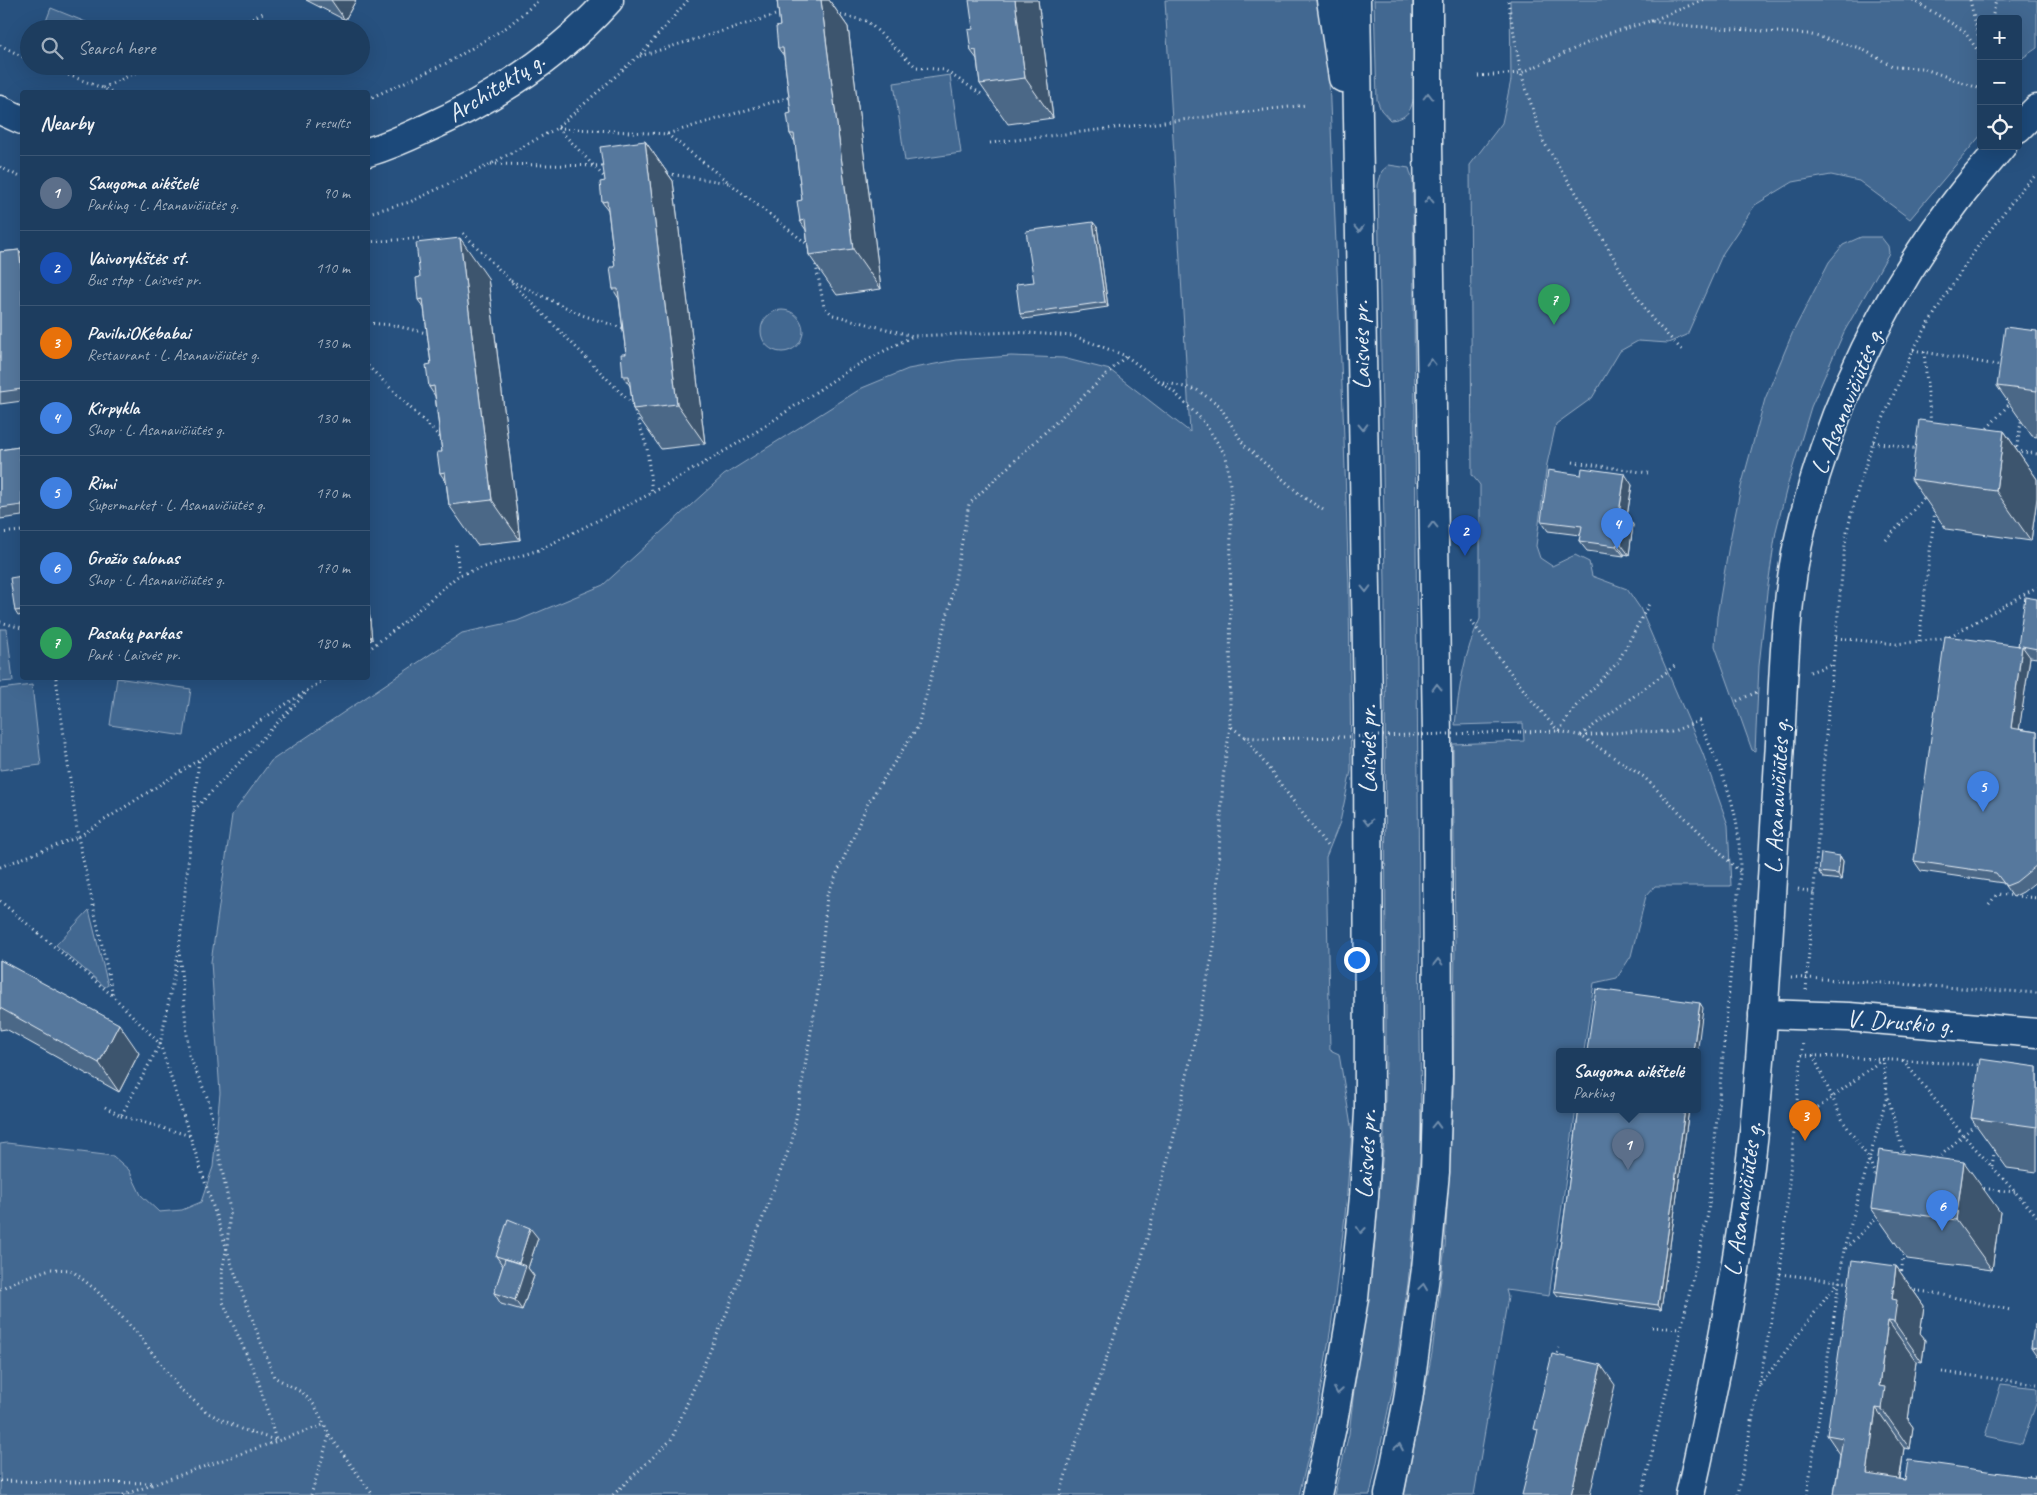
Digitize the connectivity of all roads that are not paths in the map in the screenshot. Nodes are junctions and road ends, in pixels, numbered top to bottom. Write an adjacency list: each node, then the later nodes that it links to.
1 (609, 0): 10 (main road, Architektų g.)
2 (1331, 0): 11 (main road)
3 (1356, 0): 11 (main road, Laisvės pr.)
4 (1428, 0): 15 (main road, one-way to 4)
5 (2037, 109): 8 (main road)
6 (0, 110): 7 (main road)
7 (20, 119)
8 (2022, 124)
9 (1999, 150): 12 (main road, L. Asanavičiūtės g.)
10 (370, 151)
11 (1359, 180): 14 (main road, Laisvės pr., one-way to 14)
12 (1763, 1014): 13 (main road, V. Druskio g.); 16 (main road, L. Asanavičiūtės g.)
13 (2037, 1033)
14 (1318, 1495)
15 (1389, 1495)
16 (1690, 1495)

